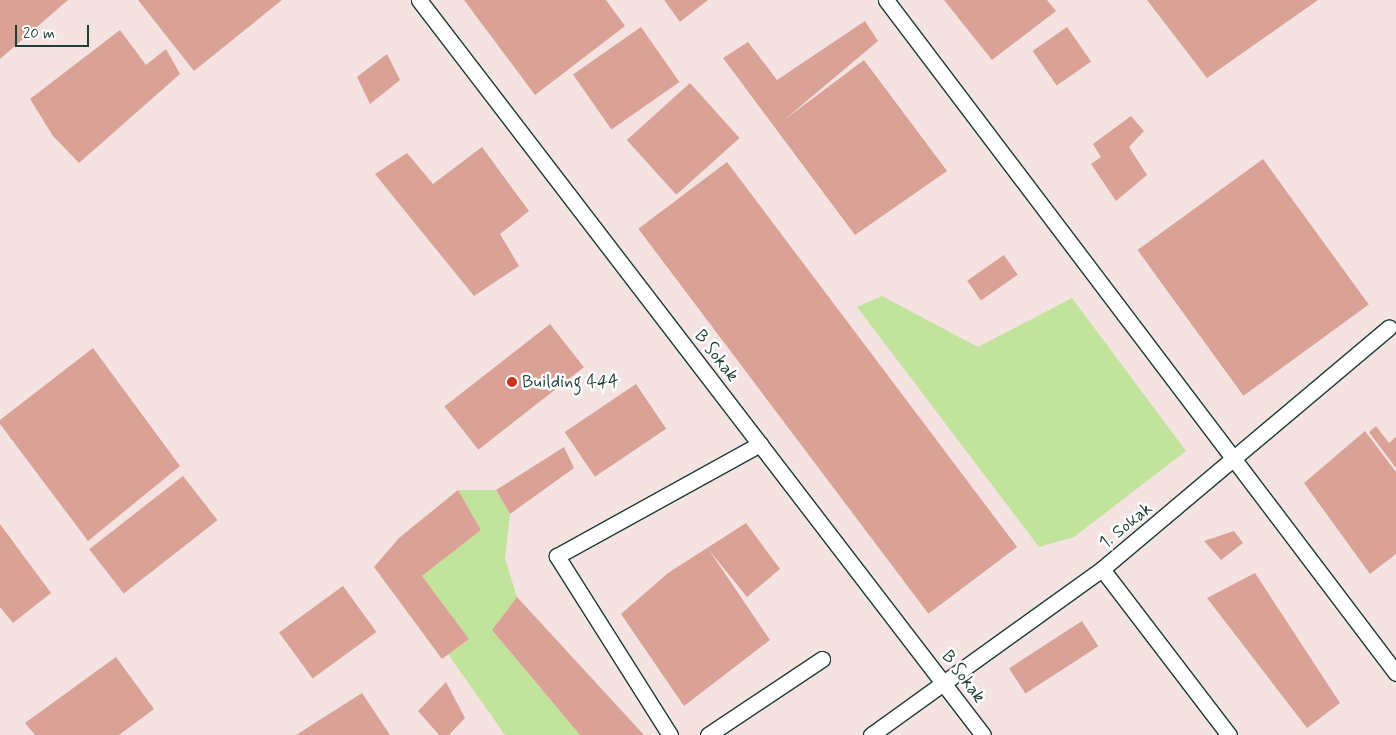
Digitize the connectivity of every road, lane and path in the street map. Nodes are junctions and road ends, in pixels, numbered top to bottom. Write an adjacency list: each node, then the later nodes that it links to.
1 (419, 0): 4 (lane, B Sokak)
2 (886, 0): 5 (lane)
3 (1389, 327): 5 (lane, 1. Sokak)
4 (760, 444): 9 (lane, B Sokak); 10 (lane)
5 (1235, 460): 6 (lane, 1. Sokak); 8 (lane)
6 (1102, 569): 9 (lane, 1. Sokak); 14 (lane)
7 (822, 659): 11 (lane)
8 (1396, 672)
9 (943, 682): 12 (lane, 1. Sokak); 13 (lane, B Sokak)
10 (670, 735)
11 (708, 735)
12 (871, 735)
13 (983, 735)
14 (1229, 735)

